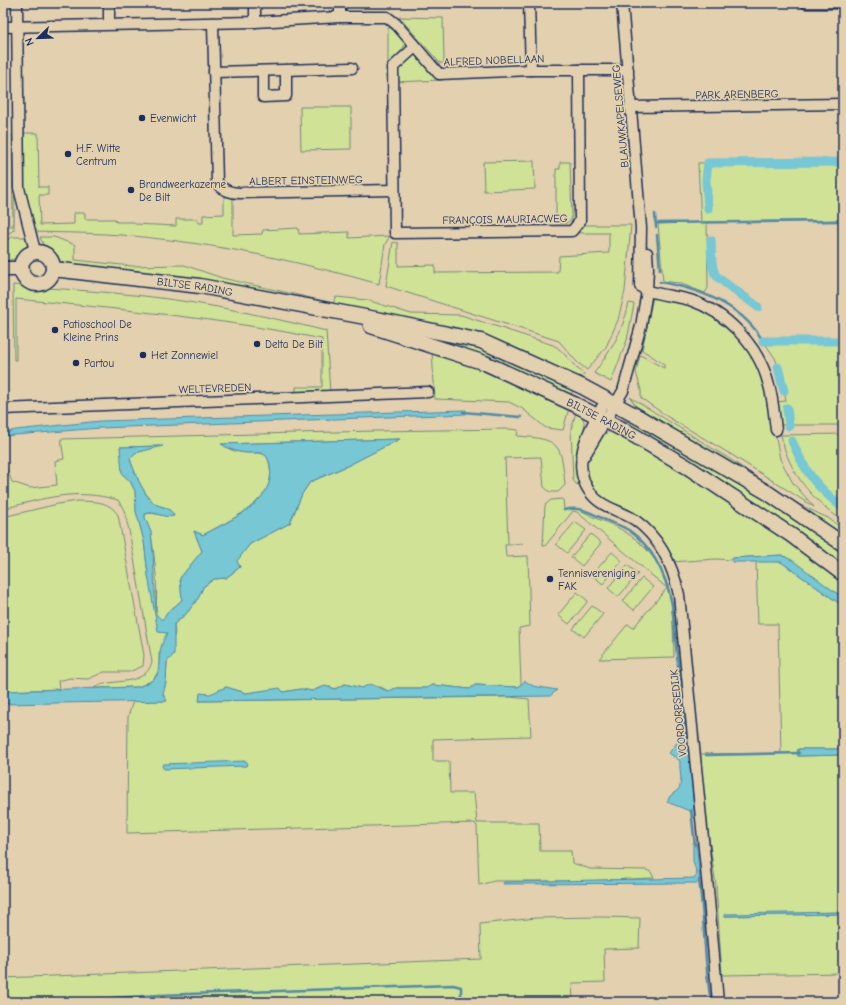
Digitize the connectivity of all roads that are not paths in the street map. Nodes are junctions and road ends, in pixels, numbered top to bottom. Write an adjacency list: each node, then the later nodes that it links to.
1 (17, 3): 14 (street)
2 (108, 3): 12 (street)
3 (255, 3): 10 (street)
4 (340, 3): 9 (street)
5 (529, 3): 18 (street)
6 (622, 3): 20 (street, BLAUWKAPELSEWEG)
7 (806, 3): 8 (street)
8 (843, 3)
9 (340, 18): 10 (street, ALFRED NOBELLAAN); 15 (street, ALFRED NOBELLAAN)
10 (255, 22): 11 (street, ALFRED NOBELLAAN)
11 (213, 23): 12 (street, ALFRED NOBELLAAN); 22 (street)
12 (109, 24): 14 (street, ALFRED NOBELLAAN)
13 (3, 27): 14 (street, ALFRED NOBELLAAN)
14 (17, 27): 26 (street)
15 (415, 47): 18 (street, ALFRED NOBELLAAN); 25 (street)
16 (352, 68): 17 (street)
17 (286, 70): 21 (street); 21 (street)
18 (531, 70): 19 (street, ALFRED NOBELLAAN)
19 (579, 70): 20 (street, ALFRED NOBELLAAN); 25 (street, FRANÇOIS MAURIACWEG)
20 (628, 70): 24 (street, BLAUWKAPELSEWEG)
21 (263, 71): 22 (street)
22 (214, 72): 25 (street, ALBERT EINSTEINWEG)
23 (843, 104): 24 (street, PARK ARENBERG)
24 (630, 107): 30 (street, BLAUWKAPELSEWEG)
25 (394, 190)
26 (33, 253): 28 (main road); 29 (main road)
27 (3, 269): 29 (main road)
28 (53, 269): 29 (main road); 31 (main road, BILTSE RADING)
29 (22, 270)
30 (650, 292): 33 (street); 36 (street)
31 (335, 312): 33 (main road, BILTSE RADING); 35 (main road, BILTSE RADING)
32 (428, 392): 34 (street, WELTEVREDEN)
33 (610, 403): 35 (street, VOORDORPSEDIJK); 37 (main road, BILTSE RADING)
34 (3, 409)
35 (601, 418): 38 (main road, BILTSE RADING); 39 (street, VOORDORPSEDIJK)
36 (776, 430)
37 (843, 544)
38 (843, 574)
39 (718, 1002)

